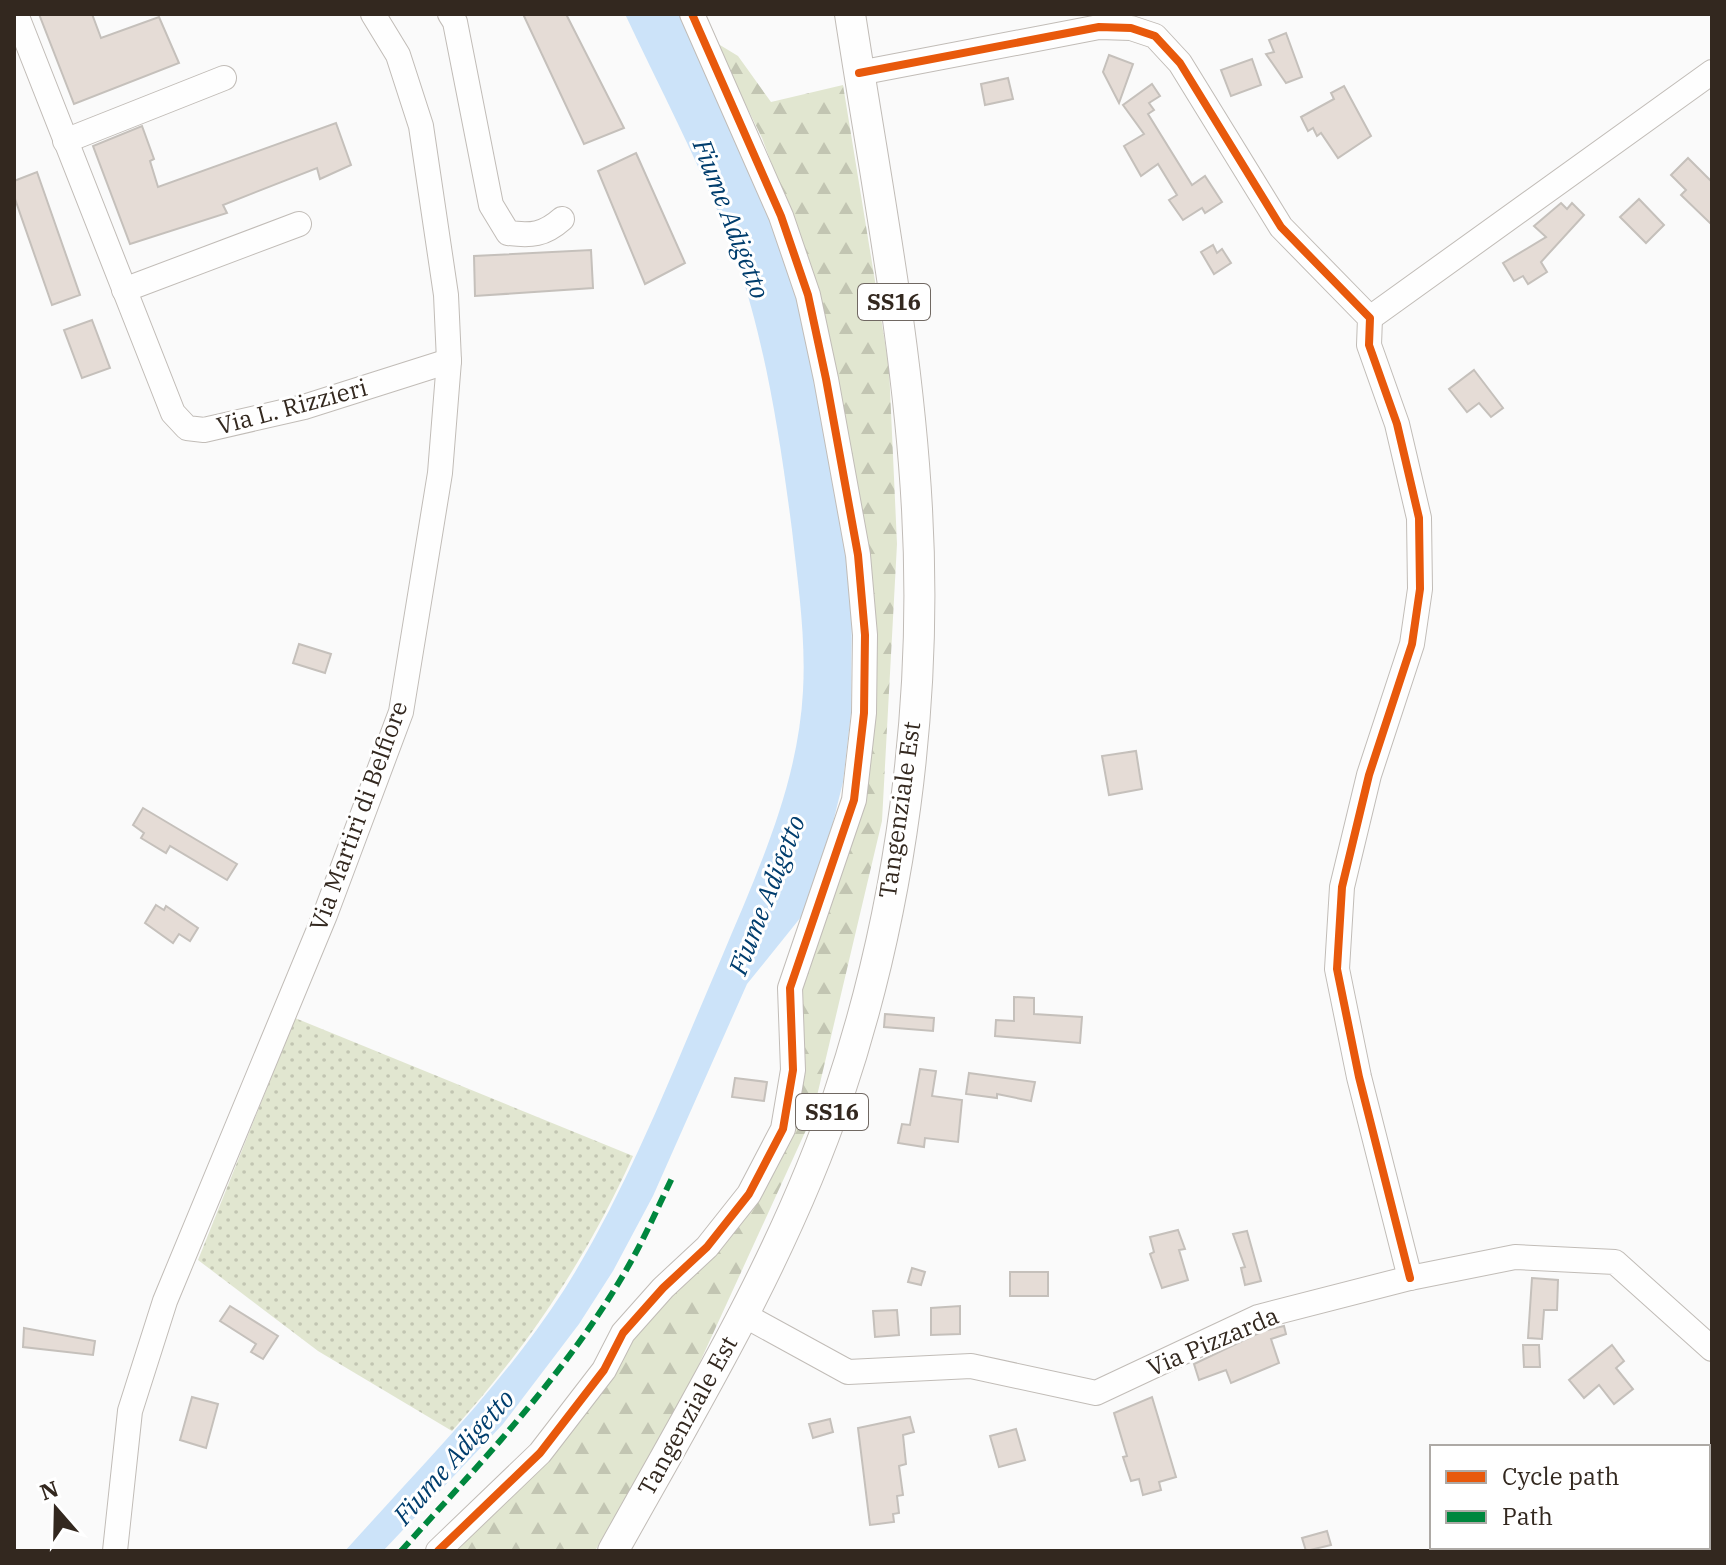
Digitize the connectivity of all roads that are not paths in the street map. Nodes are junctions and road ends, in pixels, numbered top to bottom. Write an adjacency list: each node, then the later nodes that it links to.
1 (16, 14): 9 (street, Via L. Rizzieri)
2 (450, 14): 10 (street)
3 (692, 14): 19 (street)
4 (850, 14): 7 (main road, Tangenziale Est / SS16)
5 (380, 17): 14 (street, Via Martiri di Belfiore)
6 (1712, 72): 13 (street)
7 (859, 73): 13 (street); 16 (main road, Tangenziale Est / SS16)
8 (224, 78): 9 (street)
9 (65, 141): 12 (street, Via L. Rizzieri)
10 (562, 219)
11 (299, 224): 12 (street)
12 (124, 290): 14 (street, Via L. Rizzieri)
13 (1370, 318): 15 (street)
14 (449, 361): 18 (street, Via Martiri di Belfiore)
15 (1410, 1278): 16 (street, Via Pizzarda); 17 (street, Via Pizzarda)
16 (744, 1315): 20 (main road, Tangenziale Est / SS16)
17 (1712, 1349)
18 (115, 1551)
19 (438, 1551)
20 (613, 1551)

